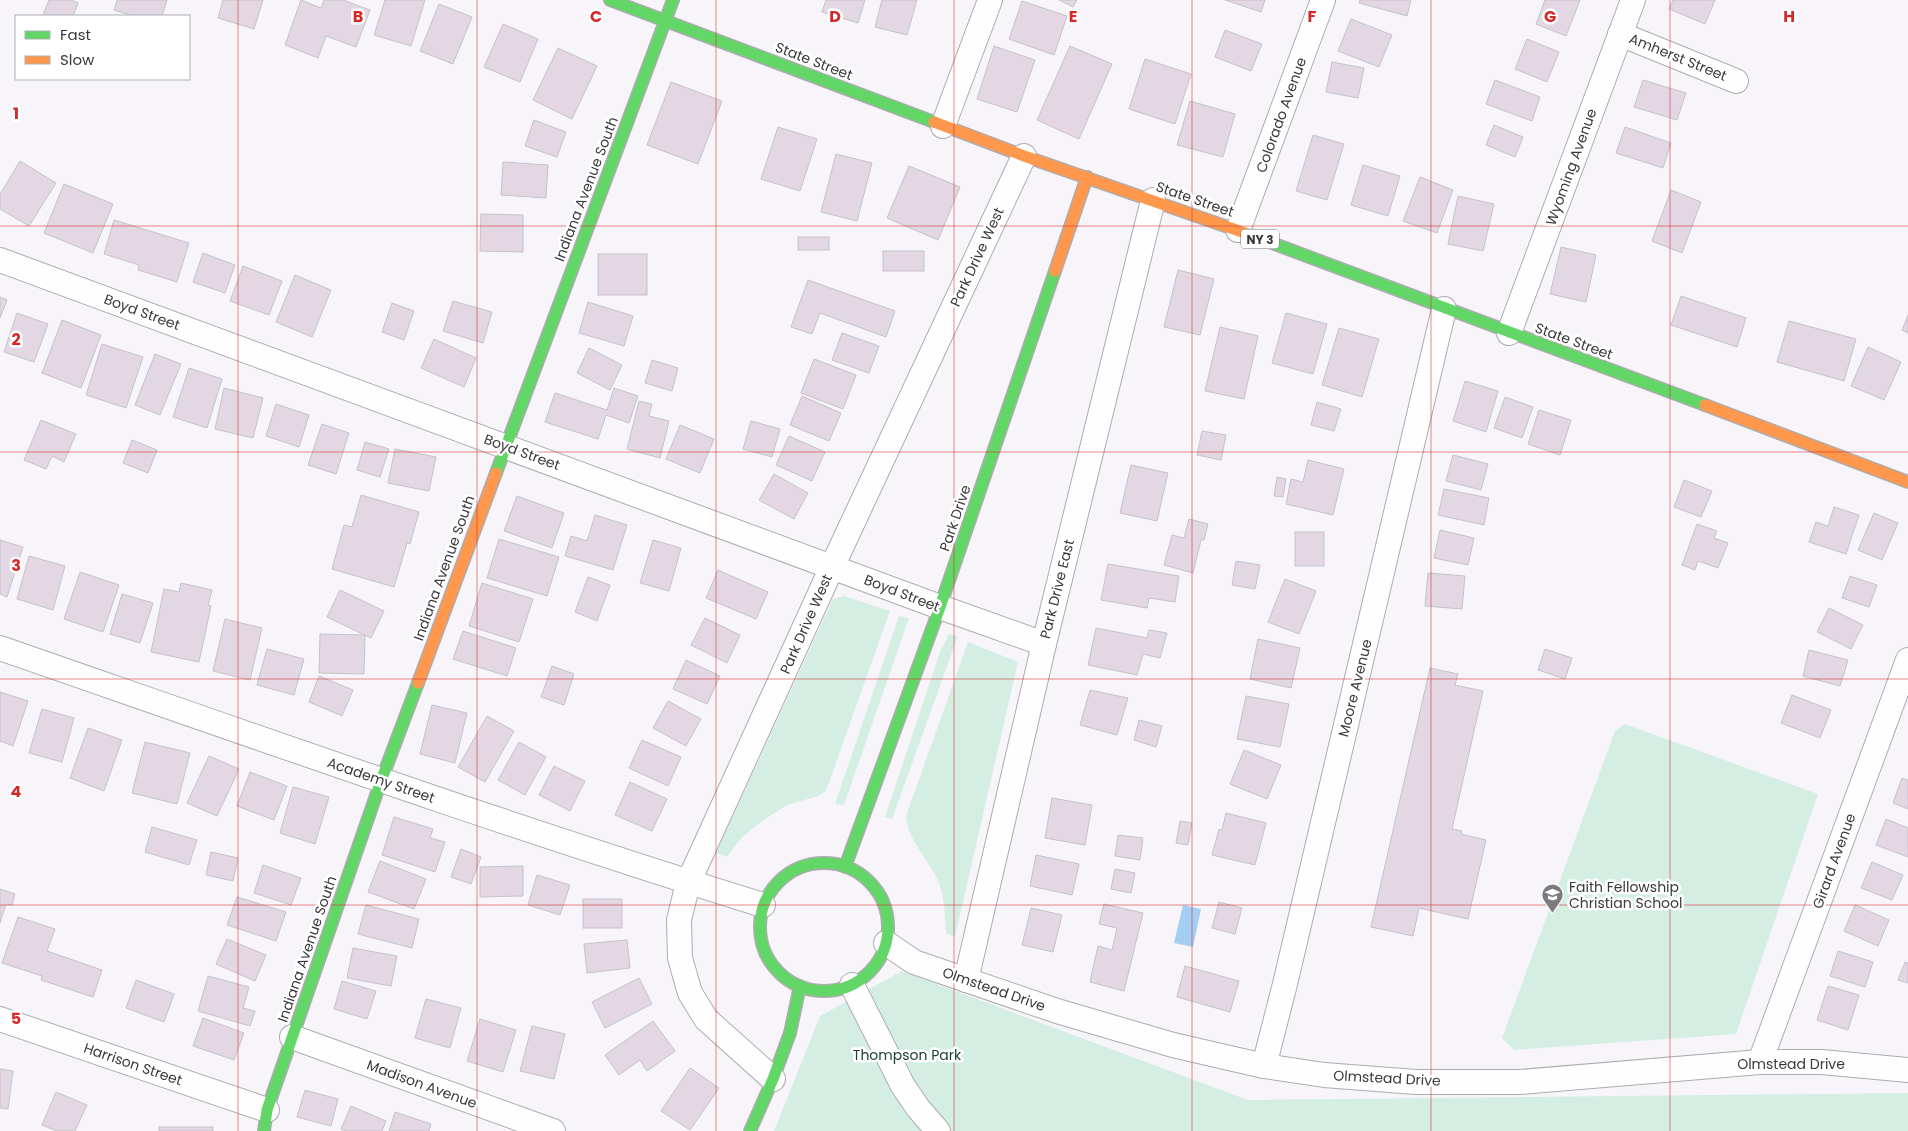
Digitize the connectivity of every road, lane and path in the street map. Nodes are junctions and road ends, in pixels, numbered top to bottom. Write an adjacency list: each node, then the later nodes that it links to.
1 (610, 0): 6 (main road, State Street / NY 3)
2 (673, 0): 6 (main road, Indiana Avenue South)
3 (990, 0): 9 (street)
4 (1324, 0): 13 (street, Colorado Avenue)
5 (1633, 0): 7 (street, Wyoming Avenue)
6 (666, 20): 9 (main road, State Street / NY 3); 17 (main road, Indiana Avenue South)
7 (1620, 34): 8 (street, Amherst Street); 16 (street, Wyoming Avenue)
8 (1736, 81)
9 (943, 126): 10 (main road, State Street / NY 3)
10 (1024, 156): 11 (main road, State Street / NY 3); 19 (street, Park Drive West)
11 (1087, 177): 12 (main road, State Street / NY 3); 20 (main road, Park Drive)
12 (1153, 200): 13 (main road, State Street / NY 3); 21 (street, Park Drive East)
13 (1238, 230): 15 (main road, State Street / NY 3)
14 (0, 260): 17 (street, Boyd Street)
15 (1444, 309): 16 (main road, State Street / NY 3); 35 (street, Moore Avenue)
16 (1509, 333): 18 (main road, State Street / NY 3)
17 (506, 446): 19 (street, Boyd Street); 24 (main road, Indiana Avenue South)
18 (1908, 482)
19 (832, 567): 20 (street, Boyd Street); 26 (street, Park Drive West)
20 (940, 607): 21 (street, Boyd Street); 25 (main road, Park Drive)
21 (1044, 644): 29 (street, Park Drive East)
22 (0, 648): 24 (street, Academy Street)
23 (1908, 660): 34 (street, Girard Avenue)
24 (381, 781): 26 (street, Academy Street); 33 (main road, Indiana Avenue South)
25 (845, 867): 27 (main road); 28 (main road)
26 (688, 883): 27 (street, Academy Street); 37 (street, Park Drive West)
27 (764, 905): 31 (main road)
28 (886, 943): 29 (street, Olmstead Drive); 30 (main road)
29 (966, 980): 35 (street, Olmstead Drive)
30 (852, 985): 31 (main road); 41 (street)
31 (800, 986): 37 (main road)
32 (0, 1019): 38 (street, Harrison Street)
33 (292, 1037): 38 (main road, Indiana Avenue South); 39 (street, Madison Avenue)
34 (1760, 1062): 35 (street, Olmstead Drive); 36 (street, Olmstead Drive)
35 (1264, 1066)
36 (1908, 1070)
37 (773, 1079): 40 (main road)
38 (266, 1121)
39 (552, 1131)
40 (750, 1131)
41 (938, 1131)

